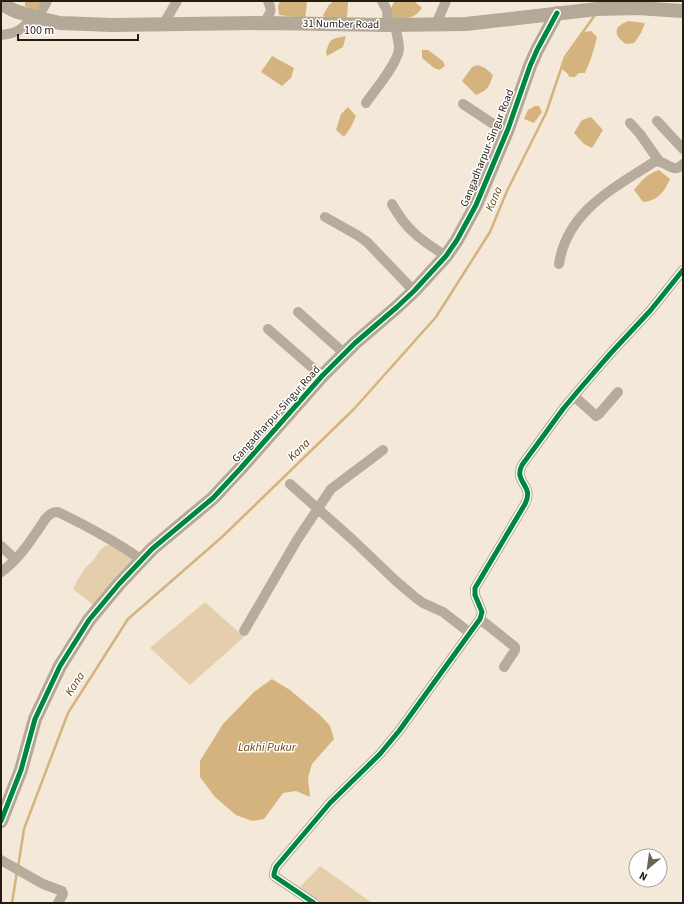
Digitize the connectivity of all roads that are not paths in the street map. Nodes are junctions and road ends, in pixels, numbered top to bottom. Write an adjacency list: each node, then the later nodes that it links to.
1 (47, 1): 10 (street)
2 (177, 1): 13 (street)
3 (268, 1): 11 (street)
4 (382, 1): 14 (street)
5 (446, 1): 12 (street)
6 (1, 4): 10 (street, 31 Number Road)
7 (578, 6): 8 (street, 31 Number Road); 9 (street, 31 Number Road)
8 (683, 11)
9 (557, 14): 12 (street, 31 Number Road); 20 (street, Gangadharpur-Singur Road)
10 (36, 17): 13 (street, 31 Number Road); 15 (street)
11 (264, 23): 13 (street, 31 Number Road); 14 (street, 31 Number Road)
12 (436, 24): 14 (street, 31 Number Road)
13 (163, 25)
14 (392, 25): 16 (street)
15 (1, 35)
16 (366, 103)
17 (463, 104): 20 (street)
18 (657, 121): 21 (street)
19 (630, 123): 22 (street)
20 (507, 132): 26 (street, Gangadharpur-Singur Road)
21 (683, 150)
22 (659, 161): 23 (street); 27 (street)
23 (683, 164)
24 (392, 204): 26 (street)
25 (325, 217): 29 (street)
26 (446, 256): 29 (street, Gangadharpur-Singur Road)
27 (559, 264)
28 (683, 270): 35 (street)
29 (414, 291): 32 (street, Gangadharpur-Singur Road)
30 (298, 312): 32 (street)
31 (268, 329): 33 (street)
32 (345, 354): 33 (street, Gangadharpur-Singur Road)
33 (322, 376): 41 (street, Gangadharpur-Singur Road)
34 (618, 392): 35 (street)
35 (574, 396): 43 (street)
36 (383, 450): 38 (street)
37 (290, 484): 38 (street)
38 (318, 509): 44 (street); 45 (street)
39 (1, 546): 40 (street)
40 (15, 559): 41 (street); 42 (street)
41 (142, 560): 47 (street, Gangadharpur-Singur Road)
42 (1, 572)
43 (480, 619): 45 (street); 46 (street)
44 (244, 631)
45 (470, 633): 50 (street)
46 (504, 667)
47 (1, 820)
48 (1, 860): 49 (street)
49 (58, 903)
50 (314, 903)

